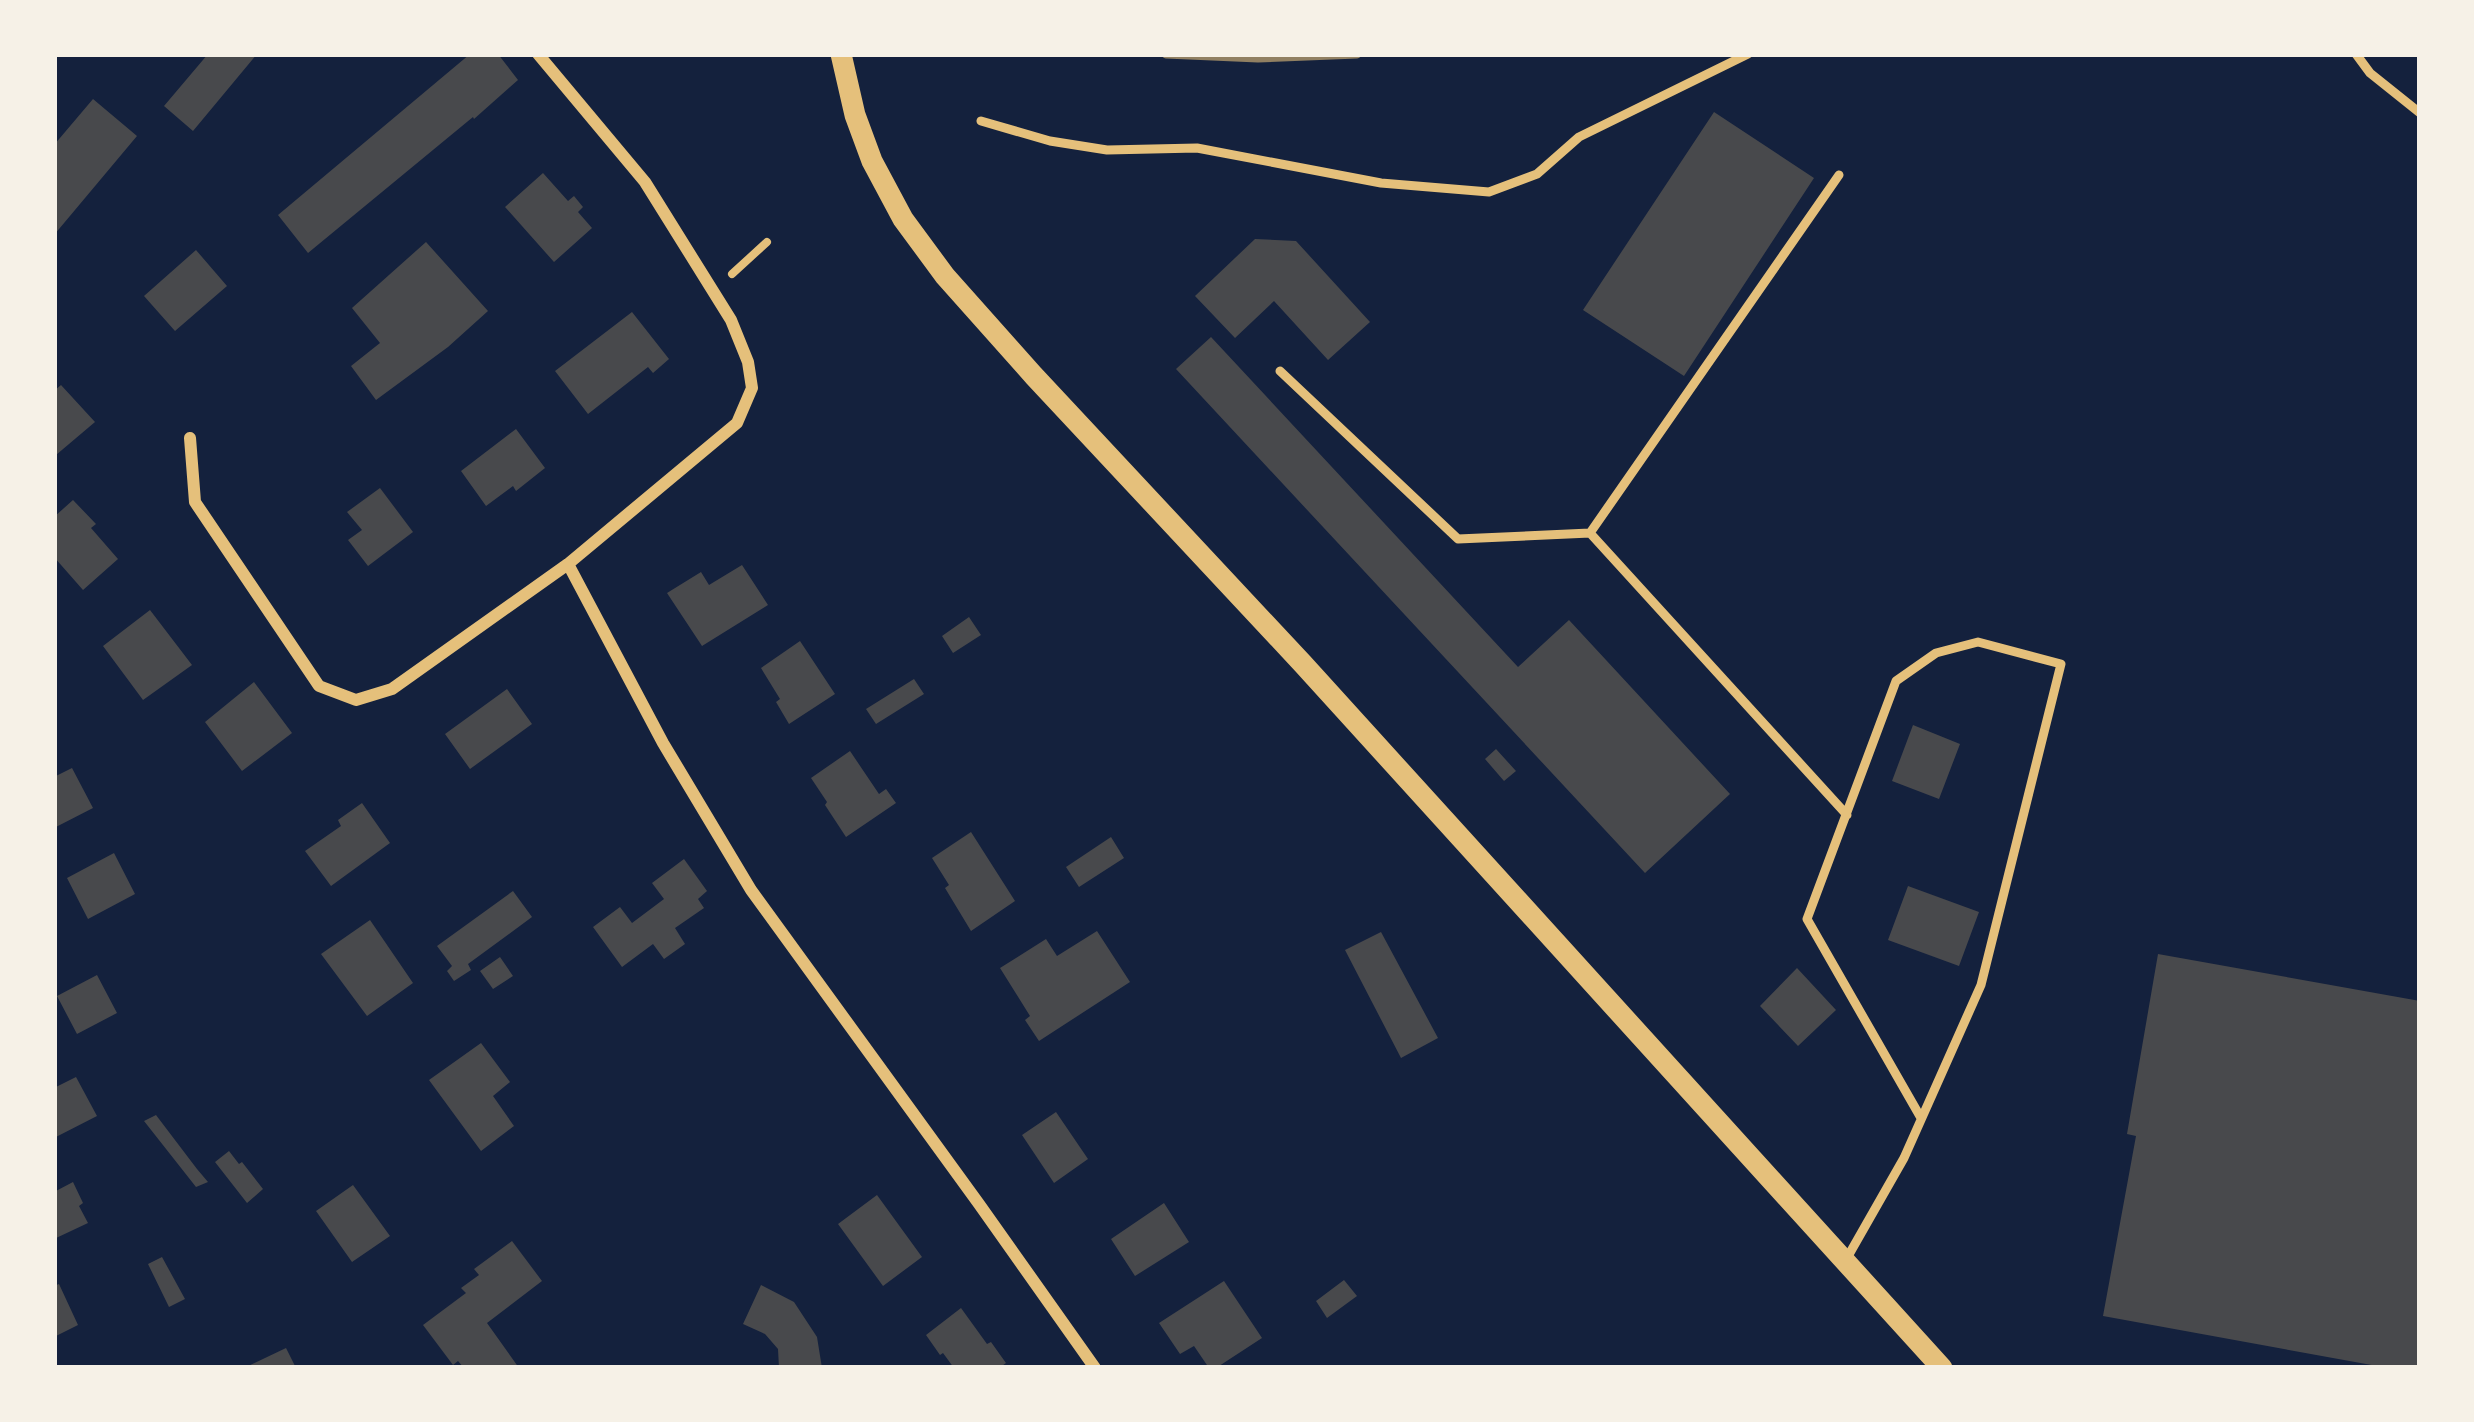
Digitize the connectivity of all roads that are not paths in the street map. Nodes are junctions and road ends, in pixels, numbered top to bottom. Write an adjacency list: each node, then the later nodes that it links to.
1 (538, 54): 11 (street)
2 (841, 54): 14 (street)
3 (1748, 54): 6 (lane)
4 (2356, 54): 5 (lane)
5 (2420, 113)
6 (981, 121)
7 (1839, 176): 10 (lane)
8 (1280, 371): 10 (lane)
9 (190, 438): 11 (street)
10 (1590, 532): 12 (lane)
11 (568, 564): 15 (street)
12 (1846, 815): 13 (lane); 13 (lane)
13 (1922, 1118): 14 (lane)
14 (1845, 1261): 16 (street)
15 (1094, 1368)
16 (1942, 1368)

